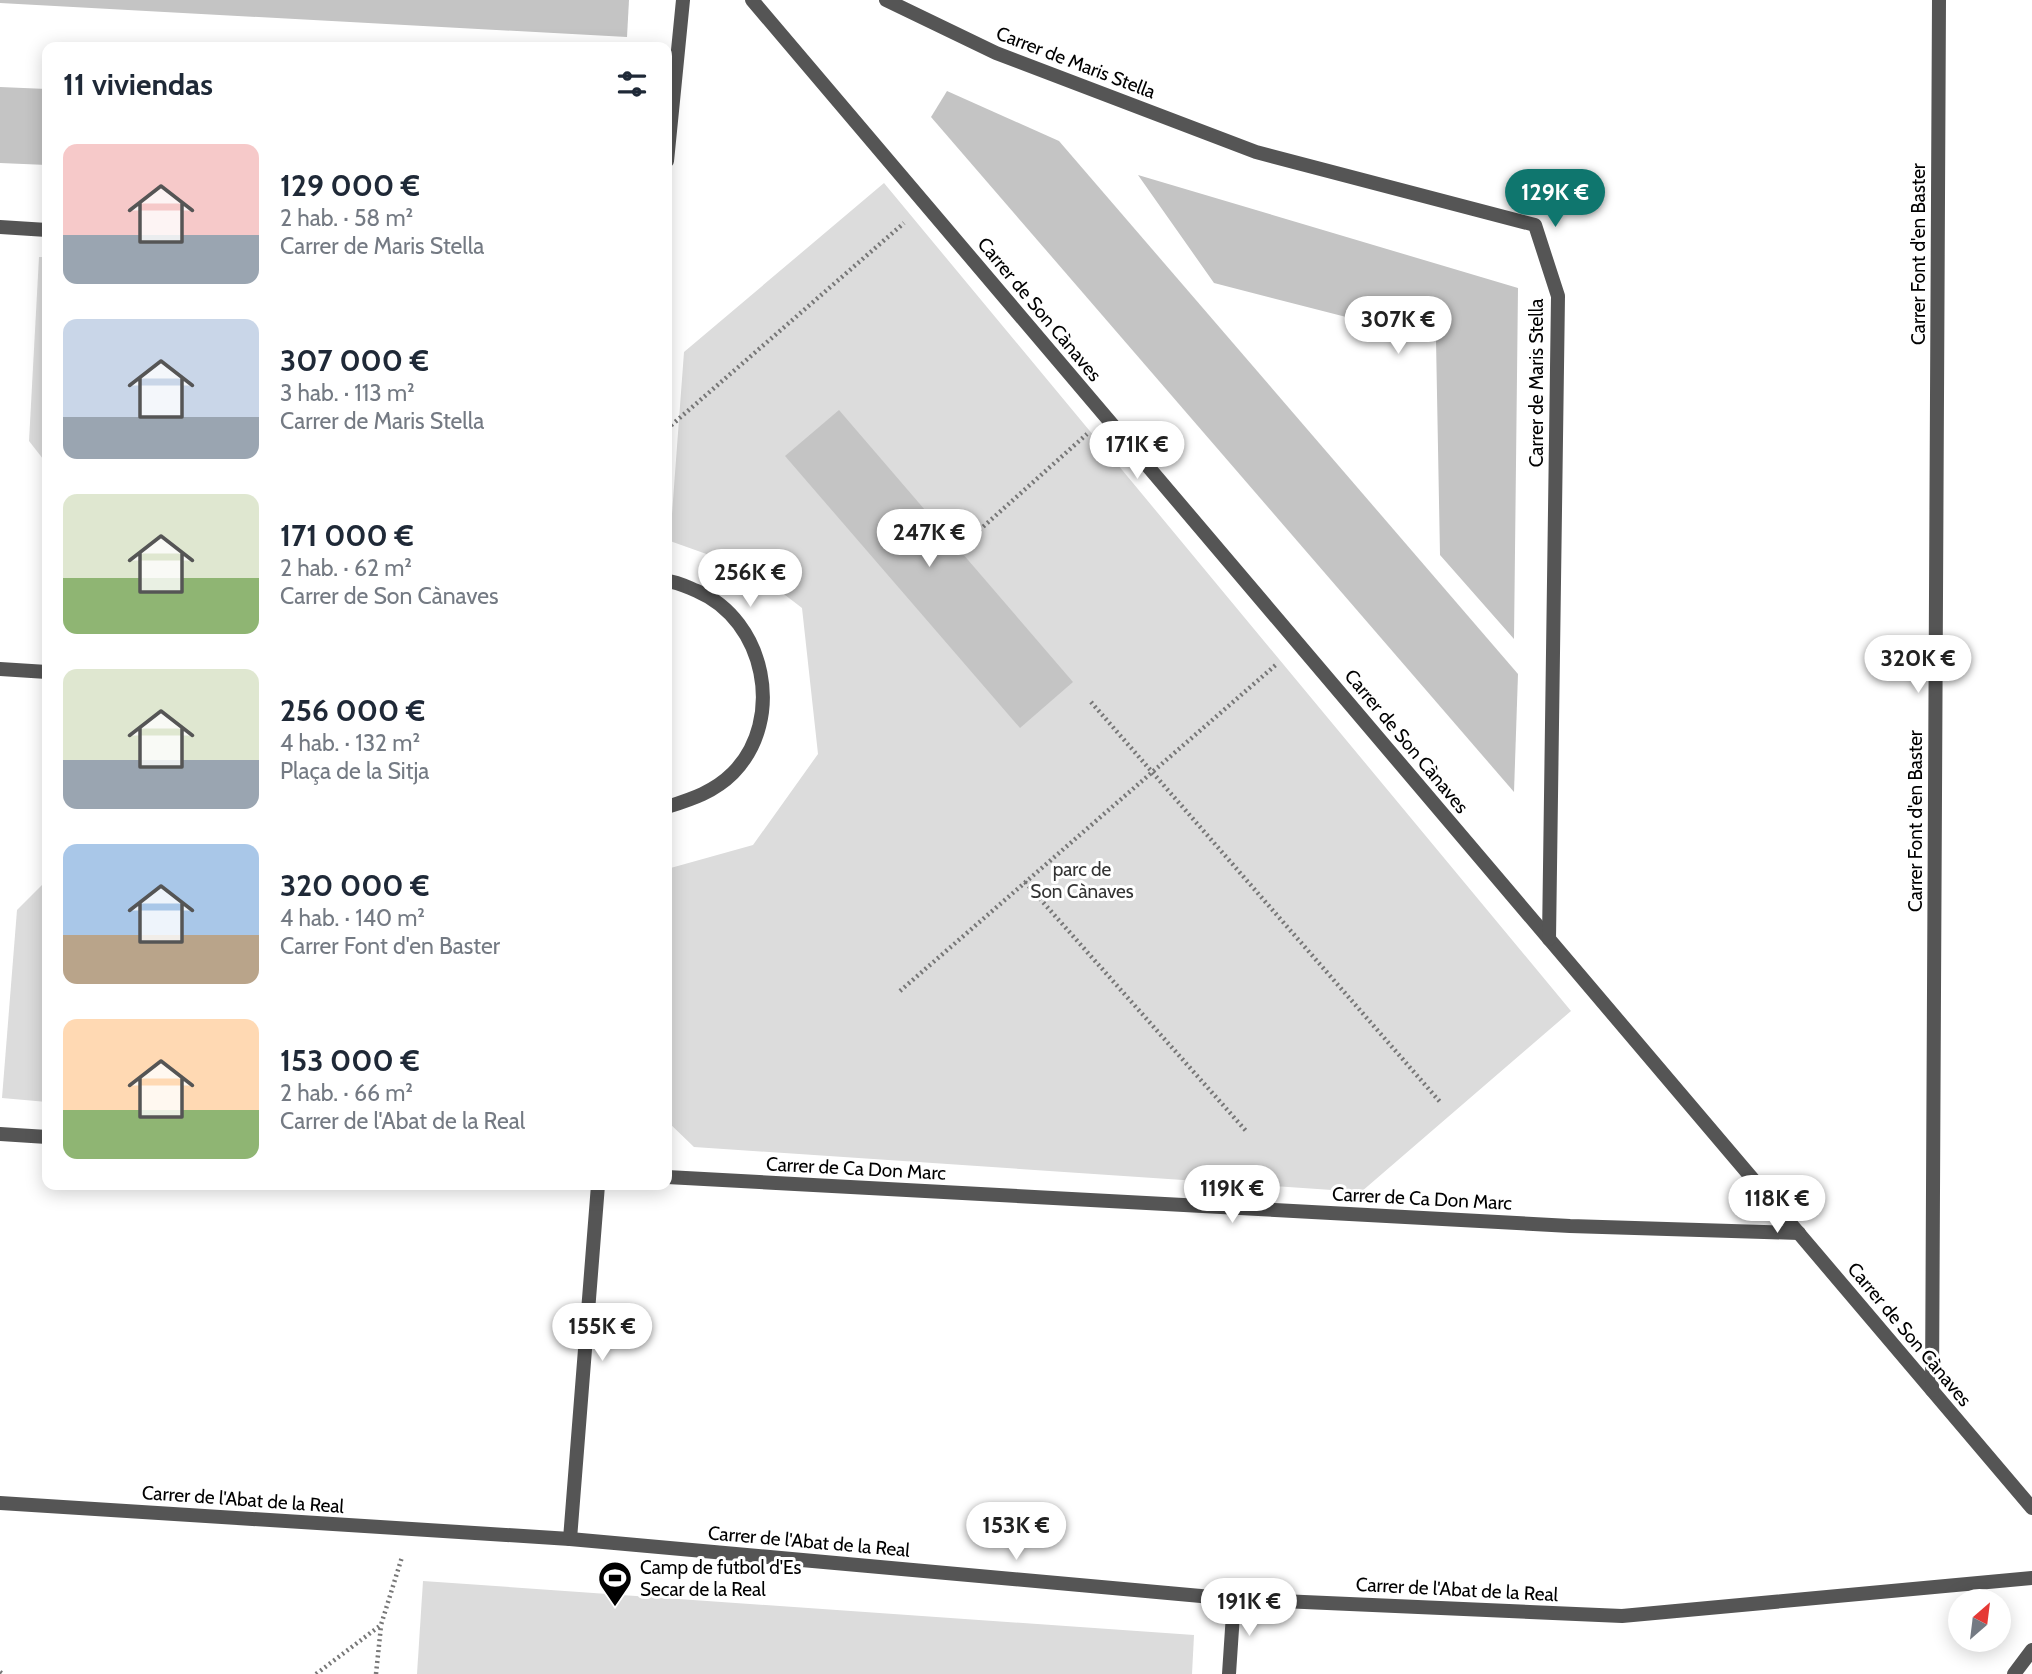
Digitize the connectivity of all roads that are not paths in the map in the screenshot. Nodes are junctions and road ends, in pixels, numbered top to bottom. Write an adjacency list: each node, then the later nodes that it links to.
1 (683, 0): 5 (street)
2 (752, 0): 12 (street, Carrer de Son Cànaves)
3 (886, 0): 12 (street, Carrer de Maris Stella)
4 (1939, 0): 18 (street, Carrer Font d'en Baster)
5 (672, 110)
6 (0, 227): 7 (street)
7 (42, 230)
8 (672, 583): 11 (street)
9 (0, 669): 10 (street)
10 (42, 672)
11 (672, 805)
12 (1549, 939): 17 (street, Carrer de Son Cànaves)
13 (0, 1134): 14 (street)
14 (42, 1138)
15 (672, 1177): 17 (street, Carrer de Ca Don Marc)
16 (598, 1190): 21 (street)
17 (1799, 1233): 18 (street, Carrer de Son Cànaves)
18 (1932, 1390): 20 (street, Carrer de Son Cànaves)
19 (0, 1503): 21 (street, Carrer de l'Abat de la Real)
20 (2032, 1508)
21 (570, 1539): 23 (street, Carrer de l'Abat de la Real)
22 (2032, 1578): 23 (street, Carrer de l'Abat de la Real)
23 (1234, 1599): 25 (street)
24 (2032, 1650): 26 (street)
25 (1229, 1674)
26 (2014, 1674)

